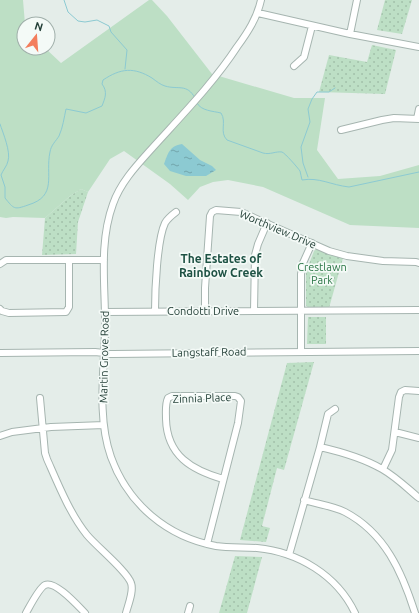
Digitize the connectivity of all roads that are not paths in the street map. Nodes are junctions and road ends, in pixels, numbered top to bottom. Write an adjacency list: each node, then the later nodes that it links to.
1 (261, 0): 3 (street, Martin Grove Road)
2 (357, 0): 5 (street)
3 (258, 13): 4 (street); 15 (street, Martin Grove Road)
4 (312, 26): 5 (street); 7 (street)
5 (350, 34): 6 (street)
6 (419, 47)
7 (294, 66)
8 (419, 109): 9 (street)
9 (418, 119): 10 (street)
10 (341, 130)
11 (176, 212): 23 (street)
12 (267, 223): 13 (street, Worthview Drive); 20 (street); 24 (street, Worthview Drive)
13 (312, 243): 17 (street, Worthview Drive); 21 (street)
14 (69, 260): 15 (street); 16 (street); 18 (street)
15 (104, 260): 22 (street, Martin Grove Road)
16 (1, 262)
17 (419, 263)
18 (0, 309)
19 (419, 310): 21 (street)
20 (254, 311): 21 (street, Condotti Drive); 24 (street, Condotti Drive)
21 (301, 311): 26 (street)
22 (105, 312): 23 (street, Condotti Drive); 28 (street, Martin Grove Road)
23 (155, 312): 24 (street, Condotti Drive)
24 (205, 312)
25 (419, 351): 26 (street, Langstaff Road)
26 (301, 352): 28 (street, Langstaff Road)
27 (0, 353): 28 (street, Langstaff Road)
28 (104, 353): 32 (street, Martin Grove Road)
29 (419, 391): 34 (street)
30 (40, 398): 33 (street)
31 (335, 409): 37 (street)
32 (104, 424): 33 (street); 42 (street, Martin Grove Road)
33 (43, 428): 35 (street); 47 (street)
34 (395, 432): 36 (street); 38 (street)
35 (0, 436)
36 (419, 438)
37 (320, 446): 38 (street); 41 (street)
38 (383, 469): 40 (street)
39 (223, 479): 39 (street, Zinnia Place); 42 (street, Zinnia Place)
40 (419, 498)
41 (304, 500): 43 (street); 50 (street)
42 (206, 544): 43 (street, Martin Grove Road)
43 (289, 555): 49 (street, Martin Grove Road)
44 (190, 606): 48 (street)
45 (26, 613): 46 (street)
46 (85, 613)
47 (126, 613)
48 (188, 613)
49 (355, 613)
50 (415, 613)

